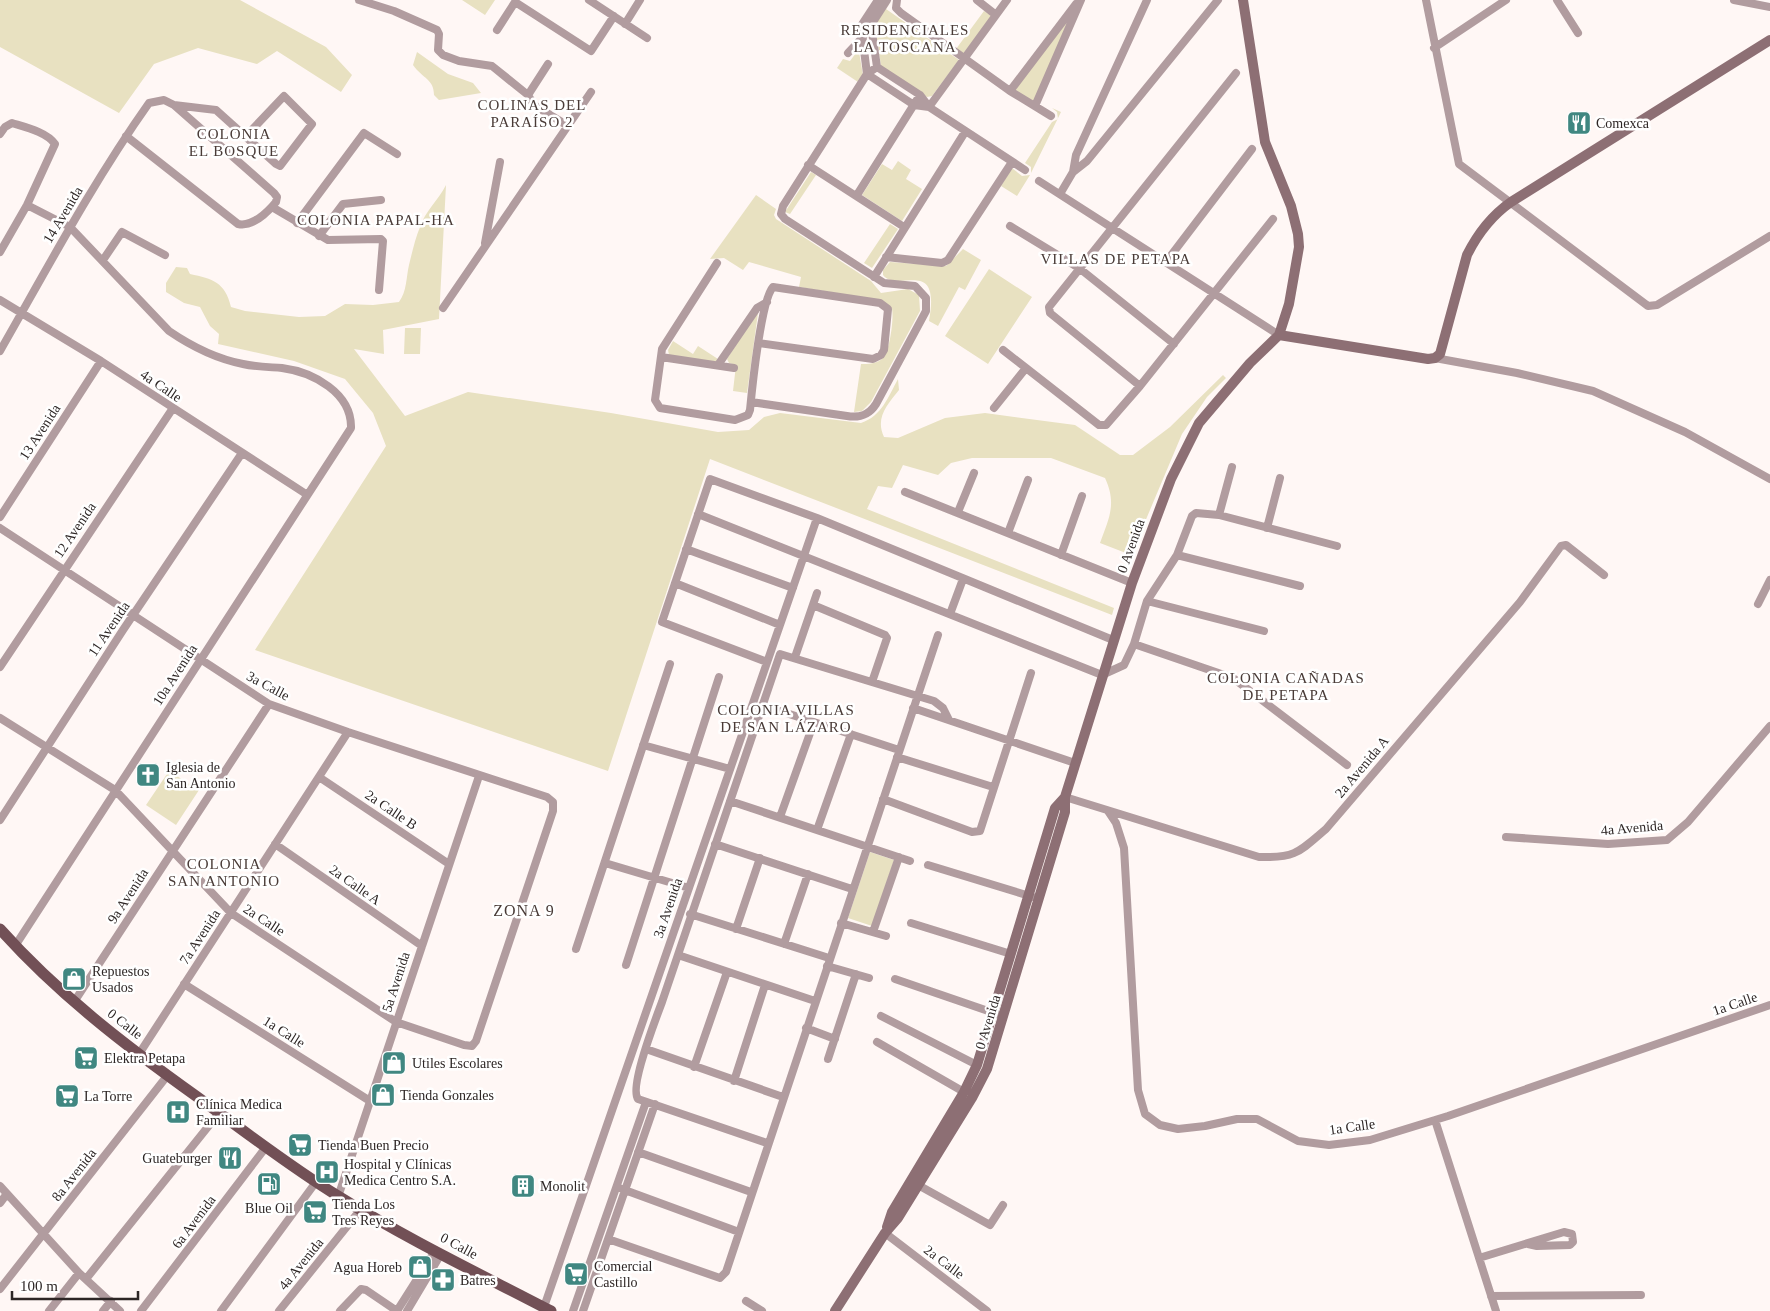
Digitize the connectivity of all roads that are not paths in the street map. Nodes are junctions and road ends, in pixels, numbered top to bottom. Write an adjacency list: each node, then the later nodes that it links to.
1 (359, 0): 19 (street)
2 (386, 0): 19 (street)
3 (589, 0): 21 (street)
4 (640, 0): 22 (street)
5 (878, 0): 26 (street)
6 (888, 0): 25 (street)
7 (897, 0): 31 (street)
8 (977, 0): 20 (street)
9 (1007, 0): 20 (street)
10 (1080, 0): 36 (street); 42 (street)
11 (1146, 0): 56 (street)
12 (1218, 0): 56 (street)
13 (1243, 0): 87 (main road)
14 (1426, 0): 29 (street)
15 (1506, 0): 29 (street)
16 (1557, 0): 24 (street)
17 (1734, 0): 18 (street)
18 (1770, 7)
19 (394, 11): 38 (street)
20 (996, 15): 31 (street)
21 (614, 16): 22 (street); 23 (street)
22 (625, 24): 27 (street)
23 (497, 30)
24 (1578, 33)
25 (872, 35): 26 (street); 33 (street)
26 (862, 37): 30 (street); 35 (street)
27 (647, 38)
28 (1770, 40): 61 (main road)
29 (1434, 48): 61 (street)
30 (848, 53)
31 (964, 59): 36 (street); 43 (street)
32 (548, 64): 38 (street)
33 (877, 67): 35 (street); 39 (street)
34 (1236, 73): 69 (street)
35 (866, 74): 41 (street); 54 (street)
36 (1010, 91): 42 (street)
37 (591, 92): 45 (street)
38 (528, 94): 45 (street)
39 (920, 95): 41 (street); 43 (street)
40 (174, 105): 48 (street, 14 Avenida); 49 (street); 63 (street)
41 (914, 105): 43 (street); 59 (street)
42 (1034, 106): 44 (street)
43 (929, 107): 46 (street)
44 (1052, 116)
45 (568, 126): 72 (street)
46 (965, 132): 53 (street); 68 (street)
47 (0, 134): 62 (street)
48 (126, 136): 63 (street); 67 (street, 14 Avenida)
49 (246, 136): 49 (street)
50 (1252, 149): 77 (street)
51 (397, 154): 65 (street)
52 (500, 162): 72 (street)
53 (1012, 162): 55 (street); 75 (street)
54 (808, 165): 59 (street); 80 (street)
55 (1025, 170)
56 (1073, 172): 58 (street)
57 (1039, 181): 58 (street)
58 (1060, 194): 69 (street)
59 (857, 195): 68 (street)
60 (381, 200): 70 (street)
61 (1511, 202): 71 (street); 93 (main road)
62 (27, 205): 67 (street); 73 (street)
63 (272, 207): 65 (street)
64 (1274, 219): 82 (street)
65 (297, 223): 70 (street)
66 (1010, 226): 79 (street)
67 (70, 227): 76 (street); 86 (street, 14 Avenida)
68 (904, 227): 75 (street)
69 (1113, 227): 77 (street); 79 (street)
70 (320, 236): 81 (street)
71 (1770, 236)
72 (484, 248): 85 (street)
73 (0, 252)
74 (165, 255): 76 (street)
75 (886, 257): 80 (street)
76 (103, 260): 109 (street, 10a Avenida)
77 (1166, 262): 82 (street)
78 (717, 264): 92 (street)
79 (1079, 268): 89 (street); 98 (street)
80 (874, 277): 99 (street)
81 (379, 290)
82 (1215, 294): 87 (street); 89 (street)
83 (0, 300): 86 (street, 4a Calle)
84 (766, 302): 88 (street); 88 (street); 95 (street)
85 (443, 308)
86 (22, 312): 91 (street, 14 Avenida); 94 (street, 4a Calle)
87 (1279, 335): 93 (main road); 129 (main road, 0 Avenida)
88 (759, 343): 99 (street)
89 (1174, 344): 98 (street)
90 (1004, 350): 97 (street)
91 (0, 351)
92 (661, 357): 95 (street); 99 (street)
93 (1436, 358): 106 (street)
94 (101, 361): 100 (street, 4a Calle); 114 (street, 13 Avenida)
95 (718, 366): 96 (street)
96 (734, 368)
97 (1026, 368): 98 (street); 101 (street)
98 (1140, 386)
99 (751, 402)
100 (172, 408): 102 (street, 4a Calle); 124 (street, 12 Avenida)
101 (994, 408)
102 (242, 453): 109 (street, 4a Calle); 137 (street, 11 Avenida)
103 (1232, 467): 113 (street)
104 (974, 472): 111 (street)
105 (1280, 478): 117 (street)
106 (1770, 479)
107 (1028, 480): 118 (street)
108 (906, 492): 111 (street)
109 (306, 494): 144 (street, 10a Avenida)
110 (1082, 496): 121 (street)
111 (958, 512): 118 (street)
112 (698, 514): 115 (street); 120 (street); 123 (street)
113 (1219, 515): 117 (street); 122 (street)
114 (0, 517)
115 (817, 518): 123 (street, 3a Avenida); 126 (street)
116 (0, 528): 124 (street, 3a Calle)
117 (1267, 528): 119 (street)
118 (1008, 533): 121 (street)
119 (1336, 546)
120 (686, 549): 128 (street); 131 (street)
121 (1061, 555): 129 (street)
122 (1177, 555): 130 (street); 133 (street)
123 (804, 556): 131 (street, 3a Avenida); 136 (street)
124 (63, 570): 137 (street, 3a Calle); 147 (street, 12 Avenida)
125 (1604, 575): 177 (street, 2a Avenida A)
126 (963, 579): 136 (street); 141 (street)
127 (1770, 580): 134 (street)
128 (675, 583): 138 (street); 145 (street)
129 (1132, 583): 141 (main road, 0 Avenida)
130 (1300, 586)
131 (793, 588): 138 (street, 3a Avenida)
132 (817, 593): 135 (street)
133 (1147, 601): 139 (street); 142 (street)
134 (1758, 604)
135 (813, 605): 143 (street); 151 (street)
136 (950, 614): 149 (street)
137 (133, 616): 144 (street, 3a Calle); 164 (street, 11 Avenida)
138 (780, 625): 145 (street, 3a Avenida)
139 (1264, 631)
140 (938, 635): 152 (street)
141 (1114, 640): 149 (main road, 0 Avenida)
142 (1134, 644): 149 (street); 168 (street)
143 (795, 656): 151 (street); 154 (street)
144 (200, 660): 153 (street, 3a Calle); 173 (street, 10a Avenida)
145 (767, 662): 169 (street, 3a Avenida)
146 (670, 664): 163 (street)
147 (0, 667)
148 (1031, 673): 162 (street)
149 (1102, 676): 167 (main road, 0 Avenida)
150 (719, 677): 166 (street)
151 (872, 682): 152 (street)
152 (916, 696): 155 (street); 157 (street)
153 (269, 704): 160 (street, 3a Calle); 185 (street, 9a Avenida)
154 (762, 705): 158 (street); 176 (street)
155 (914, 708): 157 (street); 165 (street)
156 (0, 718): 164 (street, 2a Calle)
157 (949, 720): 162 (street)
158 (814, 722): 161 (street); 178 (street)
159 (1770, 726): 181 (street, 4a Avenida)
160 (348, 732): 170 (street, 3a Calle); 171 (street, 7a Avenida)
161 (851, 734): 165 (street); 180 (street)
162 (1008, 741): 167 (street); 172 (street)
163 (643, 745): 166 (street); 189 (street)
164 (46, 746): 173 (street, 2a Calle); 179 (street, 11 Avenida)
165 (898, 753): 172 (street); 175 (street)
166 (693, 759): 169 (street); 193 (street)
167 (1075, 763): 174 (main road, 0 Avenida)
168 (1347, 765)
169 (730, 769): 194 (street, 3a Avenida)
170 (479, 776): 190 (street, 5a Avenida); 229 (street, 3a Calle)
171 (319, 777): 182 (street, 7a Avenida); 190 (street, 2a Calle B)
172 (993, 787): 175 (street)
173 (115, 790): 185 (street, 2a Calle); 207 (street, 10a Avenida)
174 (1065, 797): 177 (street, 2a Avenida A); 196 (main road, 0 Avenida); 197 (main road, 0 Avenida)
175 (883, 799): 184 (street)
176 (730, 800): 178 (street); 183 (street)
177 (1108, 811): 243 (street, 1a Calle)
178 (780, 817): 180 (street)
179 (0, 820)
180 (817, 830): 184 (street)
181 (1506, 837)
182 (275, 844): 198 (street, 7a Avenida); 208 (street, 2a Calle A)
183 (715, 844): 187 (street); 199 (street)
184 (867, 846): 186 (street); 195 (street)
185 (172, 852): 198 (street, 2a Calle); 221 (street, 9a Avenida)
186 (899, 857): 188 (street); 204 (street)
187 (760, 858): 192 (street); 202 (street)
188 (910, 861)
189 (605, 862): 193 (street); 209 (street)
190 (449, 864): 208 (street, 5a Avenida)
191 (928, 865): 196 (street)
192 (808, 874): 195 (street); 206 (street)
193 (654, 877): 194 (street); 213 (street)
194 (688, 888): 272 (street, 3a Avenida)
195 (852, 889): 200 (street)
196 (1028, 896): 197 (street); 210 (main road, 0 Avenida)
197 (1040, 899): 223 (main road, 0 Avenida)
198 (231, 913): 218 (street, 7a Avenida); 225 (street, 2a Calle)
199 (690, 914): 202 (street); 211 (street)
200 (841, 923): 204 (street); 212 (street)
201 (911, 923): 210 (street)
202 (736, 929): 206 (street)
203 (0, 930): 207 (main road, 0 Calle)
204 (874, 932): 205 (street)
205 (886, 936)
206 (784, 944): 212 (street)
207 (15, 946): 221 (main road, 0 Calle)
208 (422, 946): 225 (street, 5a Avenida)
209 (576, 949)
210 (1011, 954): 223 (main road, 0 Avenida)
211 (678, 955): 214 (street); 230 (street)
212 (828, 962): 215 (street); 220 (street)
213 (626, 965)
214 (727, 972): 219 (street); 234 (street)
215 (856, 974): 216 (street); 227 (street)
216 (869, 978)
217 (895, 979): 223 (street)
218 (184, 984): 231 (street, 7a Avenida); 239 (street, 1a Calle)
219 (766, 986): 220 (street); 236 (street)
220 (815, 1001): 226 (street)
221 (74, 1002): 231 (main road, 0 Calle)
222 (1770, 1005): 243 (street, 1a Calle)
223 (999, 1015): 233 (main road, 0 Avenida); 248 (main road, 0 Avenida)
224 (882, 1016): 233 (street)
225 (396, 1022): 229 (street, 2a Calle); 239 (street, 5a Avenida)
226 (806, 1028): 227 (street); 238 (street)
227 (835, 1038): 232 (street)
228 (877, 1042): 237 (street)
229 (472, 1046)
230 (646, 1049): 234 (street); 240 (street)
231 (139, 1054): 235 (main road, 0 Calle)
232 (828, 1059)
233 (977, 1065): 237 (main road, 0 Avenida)
234 (694, 1067): 236 (street)
235 (167, 1076): 242 (main road, 0 Calle); 260 (street, 8a Avenida)
236 (734, 1081): 238 (street)
237 (964, 1092): 259 (main road, 0 Avenida)
238 (782, 1097): 244 (street)
239 (370, 1101): 254 (street, 5a Avenida)
240 (646, 1102): 241 (street); 250 (street)
241 (655, 1104): 244 (street); 246 (street)
242 (219, 1113): 245 (main road, 0 Calle); 266 (street)
243 (1435, 1120): 264 (street)
244 (768, 1143): 252 (street)
245 (266, 1147): 247 (main road, 0 Calle); 277 (street, 6a Avenida)
246 (638, 1152): 251 (street); 252 (street)
247 (316, 1182): 254 (main road, 0 Calle); 278 (street)
248 (918, 1185): 256 (street); 259 (main road, 0 Avenida)
249 (0, 1186): 253 (street)
250 (616, 1188): 251 (street); 283 (street)
251 (627, 1191): 258 (street); 261 (street)
252 (751, 1192): 258 (street)
253 (6, 1195): 255 (street); 260 (street)
254 (338, 1197): 257 (main road, 0 Calle)
255 (0, 1203)
256 (1003, 1205)
257 (361, 1209): 263 (main road, 0 Calle); 279 (street, 4a Avenida)
258 (739, 1232): 261 (street)
259 (885, 1232): 273 (street, 2a Calle); 286 (main road, 0 Avenida)
260 (43, 1236): 265 (street); 267 (street, 8a Avenida)
261 (608, 1239): 284 (street)
262 (1528, 1244): 262 (street); 264 (street)
263 (438, 1252): 272 (main road, 0 Calle); 281 (street); 282 (street)
264 (1479, 1258): 269 (street)
265 (79, 1273): 266 (street); 274 (street)
266 (86, 1280): 271 (street)
267 (0, 1289)
268 (1641, 1295): 269 (street)
269 (1491, 1296): 287 (street)
270 (746, 1300): 285 (street)
271 (111, 1302): 275 (street); 276 (street)
272 (548, 1309)
273 (984, 1310)
274 (49, 1311)
275 (103, 1311)
276 (120, 1311)
277 (141, 1311)
278 (221, 1311)
279 (279, 1311)
280 (340, 1311): 281 (street)
281 (397, 1311)
282 (407, 1311)
283 (573, 1311)
284 (583, 1311)
285 (762, 1311)
286 (835, 1311)
287 (1496, 1311)

